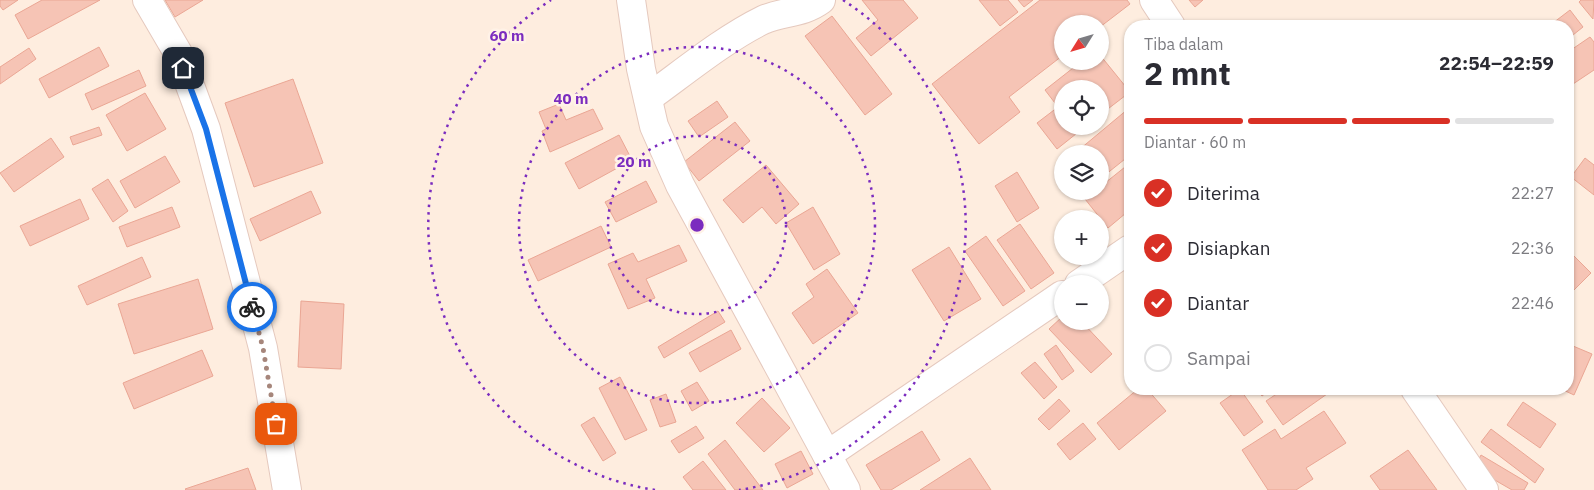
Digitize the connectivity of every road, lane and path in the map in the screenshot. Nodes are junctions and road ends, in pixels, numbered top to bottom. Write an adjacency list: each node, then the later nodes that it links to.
1 (147, 0): 12 (street)
2 (631, 0): 6 (street)
3 (821, 0): 6 (street)
4 (1154, 0): 5 (street)
5 (1167, 20)
6 (648, 98): 11 (street)
7 (1124, 253): 8 (street)
8 (1092, 275)
9 (1054, 300): 11 (street)
10 (1419, 395): 14 (street)
11 (827, 455): 13 (street)
12 (287, 490)
13 (846, 490)
14 (1484, 490)

